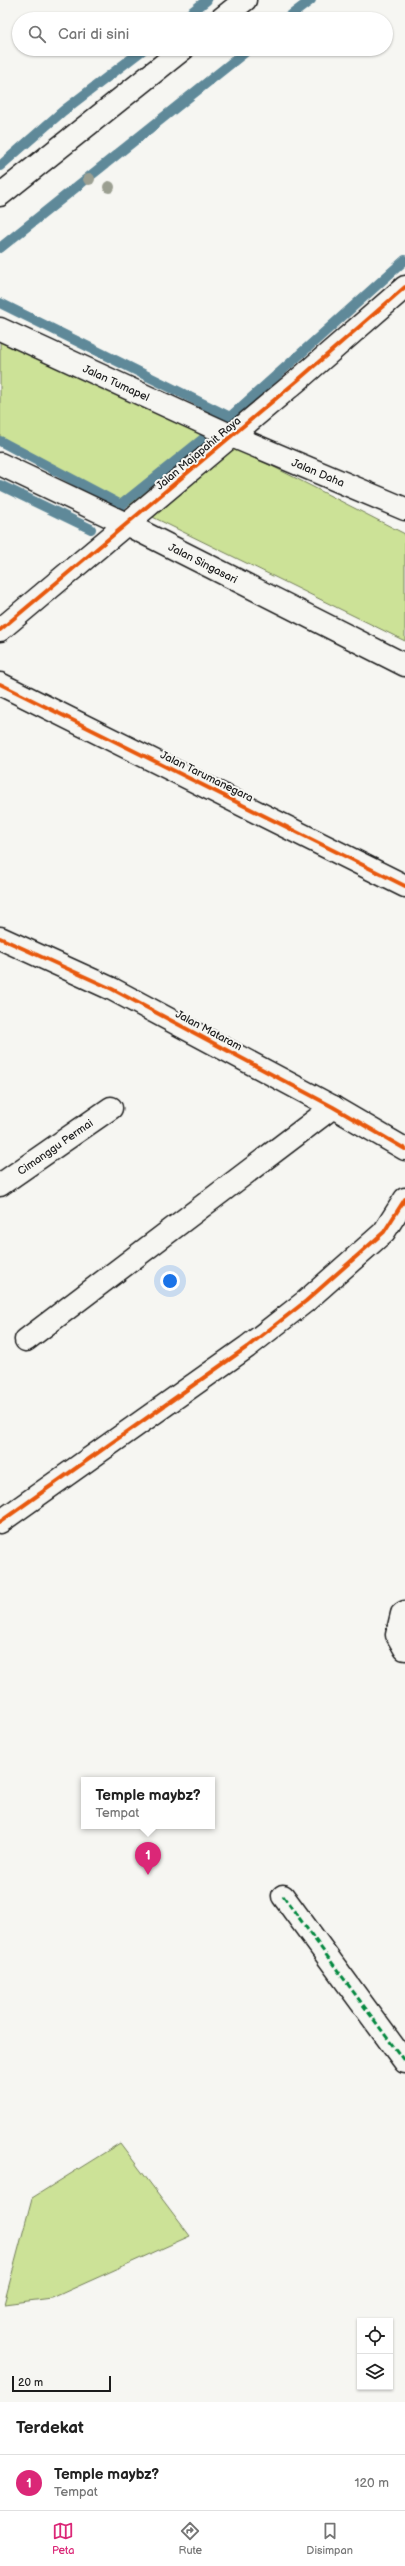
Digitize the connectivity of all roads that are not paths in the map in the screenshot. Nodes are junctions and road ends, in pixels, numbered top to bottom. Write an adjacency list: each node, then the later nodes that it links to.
1 (245, 0): 2 (street)
2 (230, 12)
3 (174, 56): 4 (street)
4 (0, 195)
5 (405, 287): 7 (street, Jalan Majapahit Raya)
6 (0, 329): 7 (street, Jalan Tumapel)
7 (232, 436): 9 (street, Jalan Daha); 10 (street, Jalan Majapahit Raya)
8 (0, 464): 10 (street, Jalan Singasari)
9 (405, 509)
10 (126, 524): 11 (street, Jalan Majapahit Raya); 12 (street, Jalan Singasari)
11 (0, 630)
12 (405, 665)
13 (0, 684): 14 (street, Jalan Tarumanegara)
14 (405, 886)
15 (0, 938): 16 (street, Jalan Mataram)
16 (333, 1107): 18 (street, Jalan Mataram); 21 (street)
17 (111, 1108): 19 (street, Cimanggu Permai)
18 (405, 1148)
19 (0, 1185)
20 (405, 1199): 22 (street)
21 (26, 1340)
22 (6, 1518)
23 (405, 1612): 24 (street)
24 (405, 1649)
25 (283, 1896): 26 (street)
26 (405, 2062)

